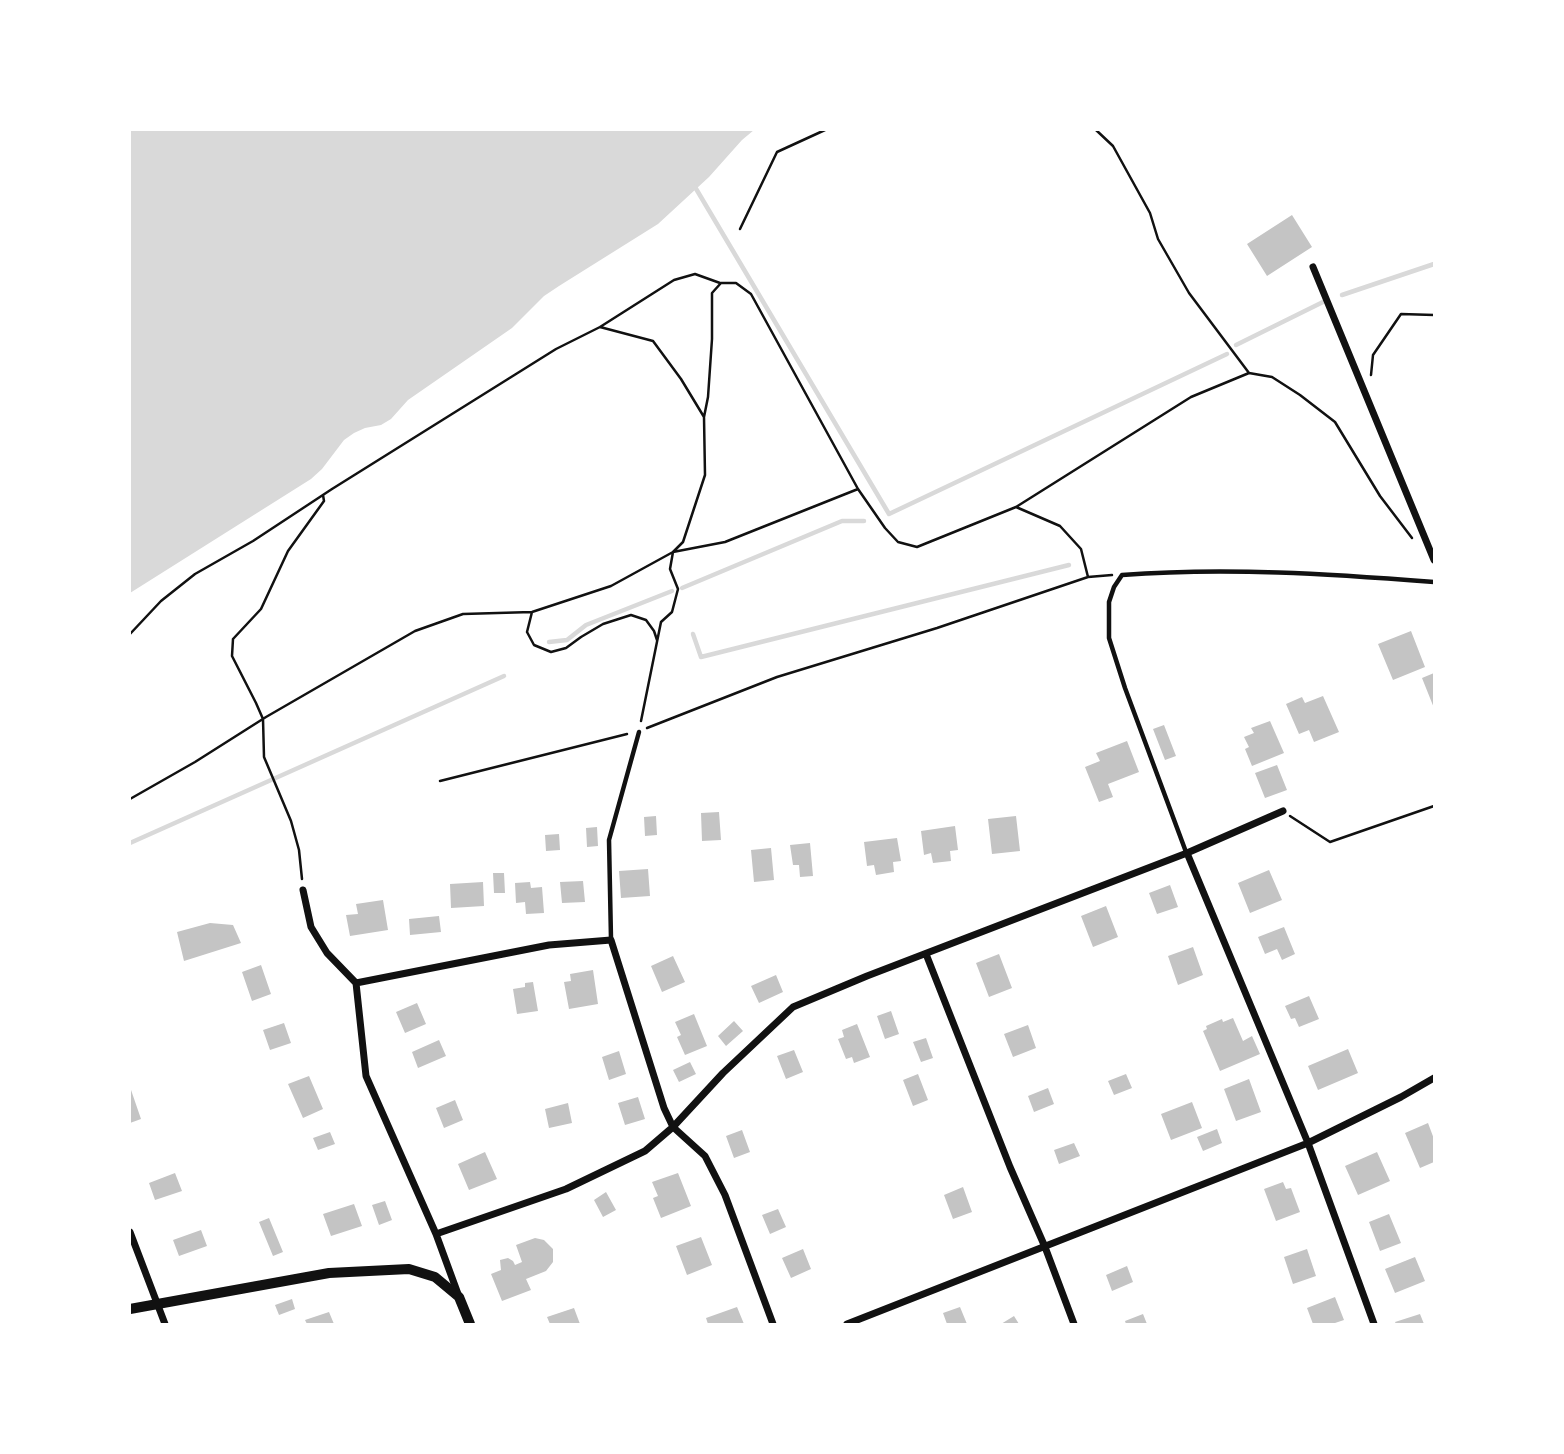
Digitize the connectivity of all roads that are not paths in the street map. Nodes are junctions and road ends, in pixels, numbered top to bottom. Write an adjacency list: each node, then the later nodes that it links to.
1 (1313, 267): 2 (street)
2 (1434, 556)
3 (1434, 582): 6 (lane)
4 (639, 732): 8 (lane)
5 (1283, 811): 6 (street)
6 (1187, 853): 9 (street); 13 (street)
7 (303, 890): 10 (street)
8 (611, 940): 10 (street); 12 (street)
9 (926, 954): 12 (street); 16 (street)
10 (356, 983): 15 (street)
11 (1434, 1077): 13 (street)
12 (673, 1127): 15 (street); 22 (street)
13 (1308, 1143): 16 (street); 25 (street)
14 (130, 1232): 18 (street)
15 (436, 1234): 17 (street)
16 (1045, 1247): 23 (street); 24 (street)
17 (459, 1297): 18 (street); 21 (street)
18 (157, 1304): 19 (street); 20 (street)
19 (130, 1308)
20 (166, 1325)
21 (470, 1325)
22 (773, 1325)
23 (847, 1325)
24 (1074, 1325)
25 (1374, 1325)

